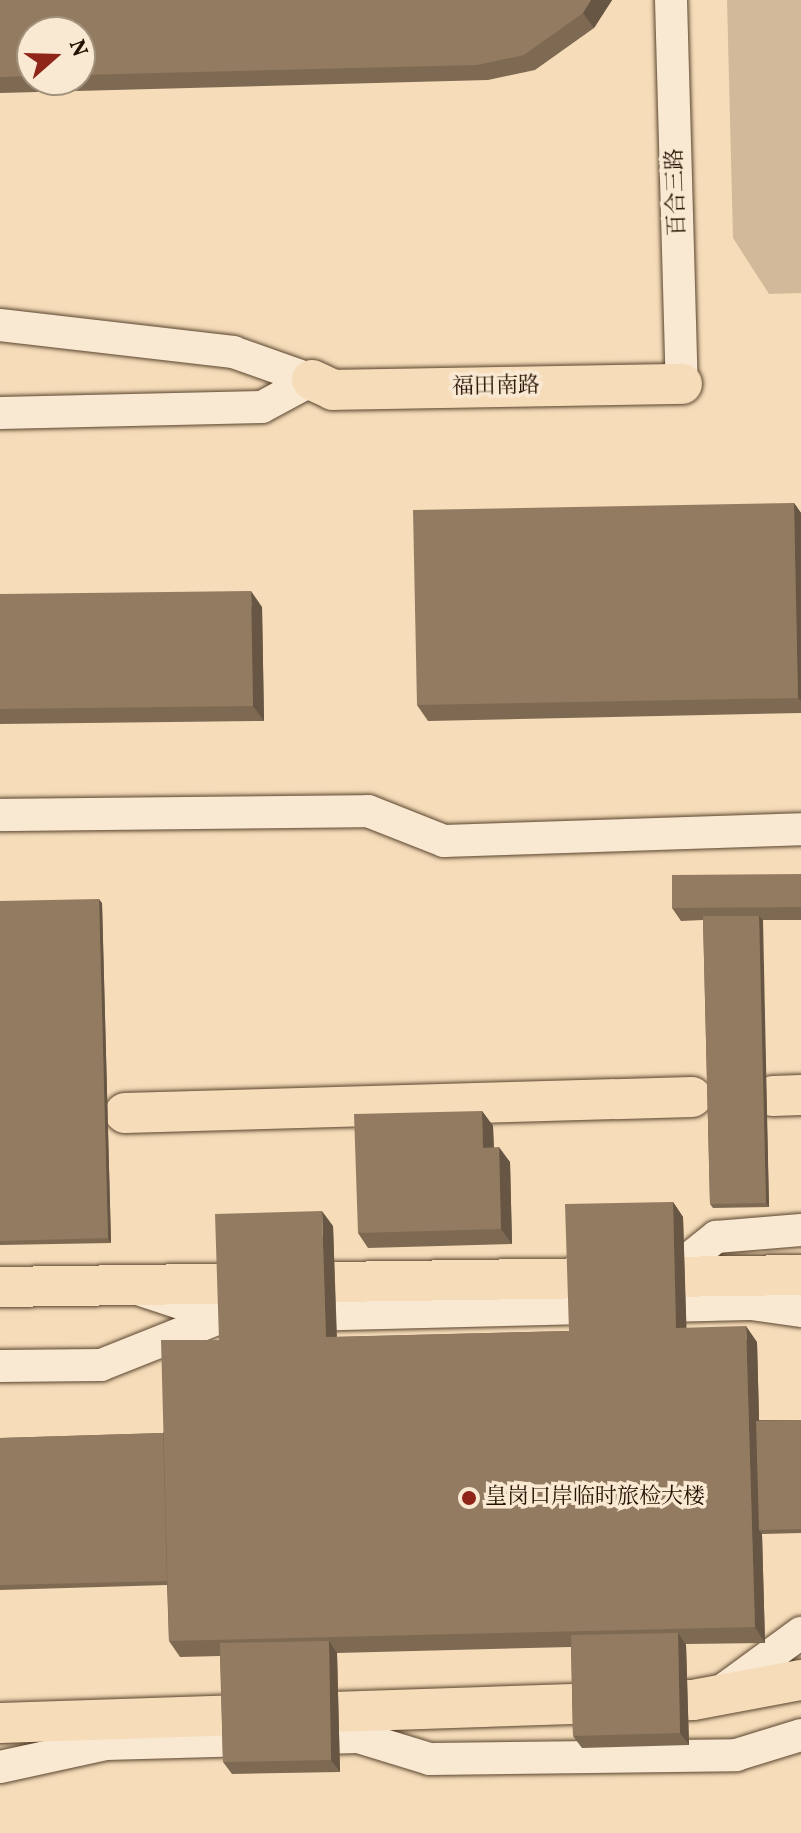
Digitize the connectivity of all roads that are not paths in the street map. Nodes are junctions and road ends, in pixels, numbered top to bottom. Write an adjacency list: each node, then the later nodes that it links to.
1 (671, 0): 4 (street, 百合三路)
2 (0, 325): 3 (street)
3 (312, 380): 4 (main road, 福田南路); 5 (street)
4 (682, 384)
5 (0, 413)
6 (0, 815): 7 (street)
7 (801, 829)
8 (692, 1097): 9 (main road)
9 (125, 1113)
10 (801, 1230): 11 (street)
11 (671, 1273): 12 (main road); 13 (main road)
12 (801, 1275)
13 (128, 1286): 14 (main road); 16 (street)
14 (0, 1287)
15 (801, 1311): 16 (street)
16 (222, 1317): 17 (street)
17 (0, 1366)
18 (801, 1633): 20 (street)
19 (801, 1680): 20 (main road)
20 (693, 1700): 21 (main road)
21 (0, 1723)
22 (801, 1735): 23 (street)
23 (0, 1767)

